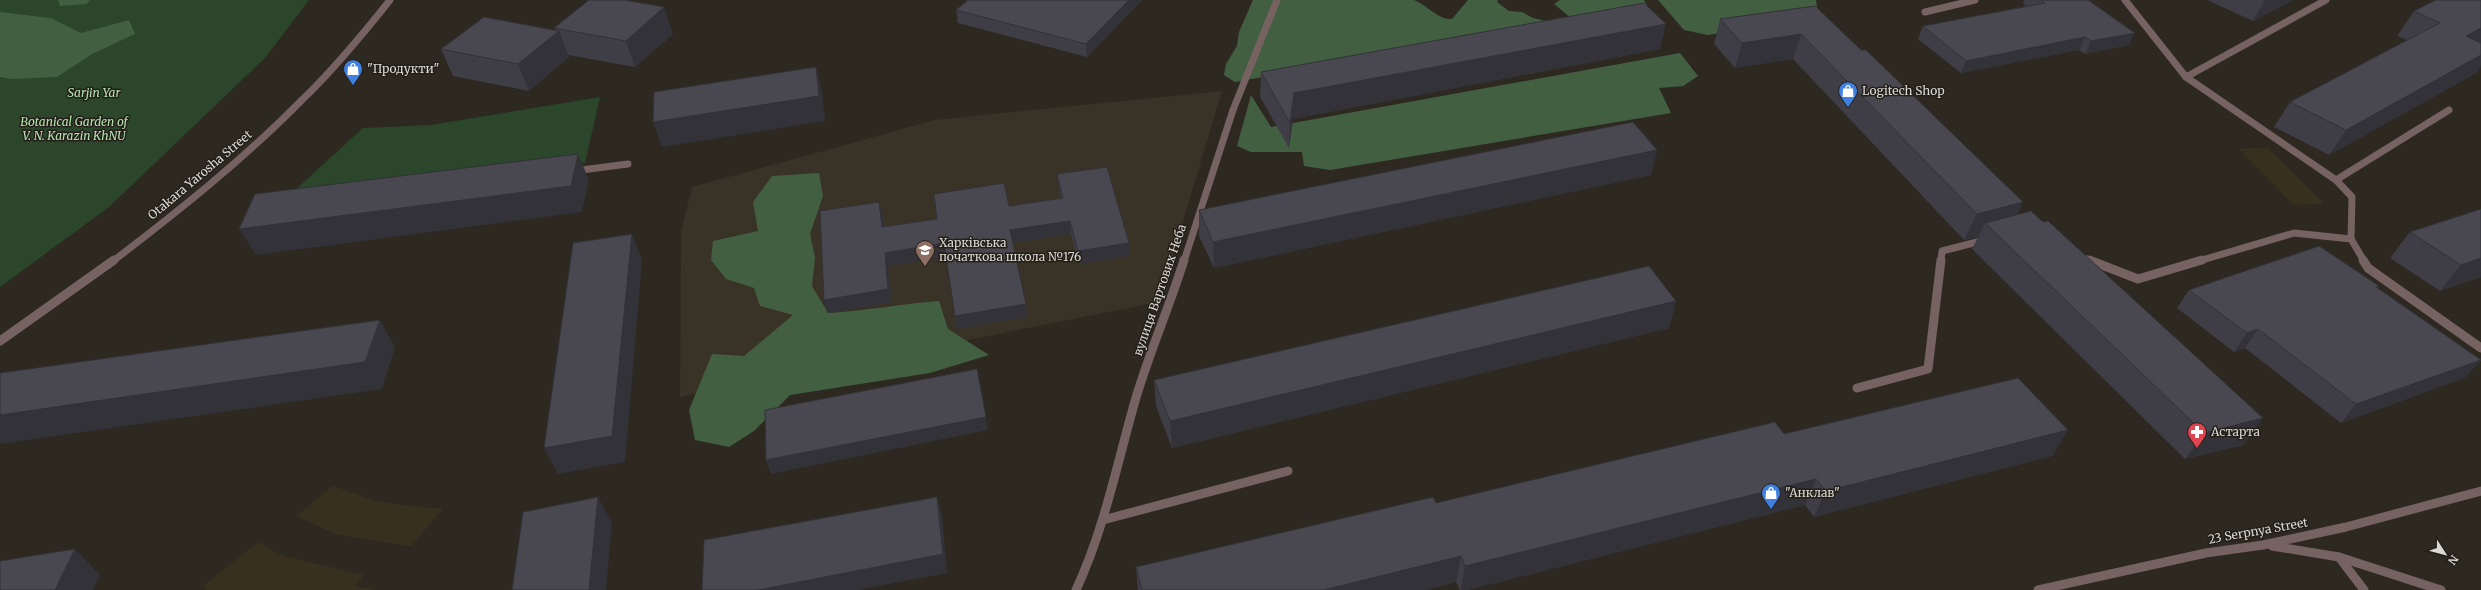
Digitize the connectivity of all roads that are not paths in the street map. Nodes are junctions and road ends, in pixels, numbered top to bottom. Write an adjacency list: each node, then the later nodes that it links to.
1 (390, 0): 15 (street, Otakara Yarosha Street)
2 (1277, 0): 20 (street, вулиця Вартових Неба)
3 (1975, 0): 6 (street)
4 (2125, 0): 7 (street)
5 (2326, 0): 7 (street)
6 (1925, 12)
7 (2186, 77): 11 (street)
8 (2449, 110): 11 (street)
9 (628, 164): 10 (street)
10 (565, 172)
11 (2336, 180): 13 (street)
12 (1995, 238): 17 (street)
13 (2351, 239): 14 (street); 16 (street)
14 (2073, 254)
15 (0, 341)
16 (2481, 348)
17 (1857, 388)
18 (1288, 471): 20 (street)
19 (2481, 491): 21 (street, 23 Serpnya Street)
20 (1103, 520): 23 (street, вулиця Вартових Неба)
21 (2263, 545): 22 (street); 24 (street, 23 Serpnya Street)
22 (2339, 557): 25 (street); 26 (street)
23 (1076, 590)
24 (2038, 590)
25 (2364, 590)
26 (2441, 590)

